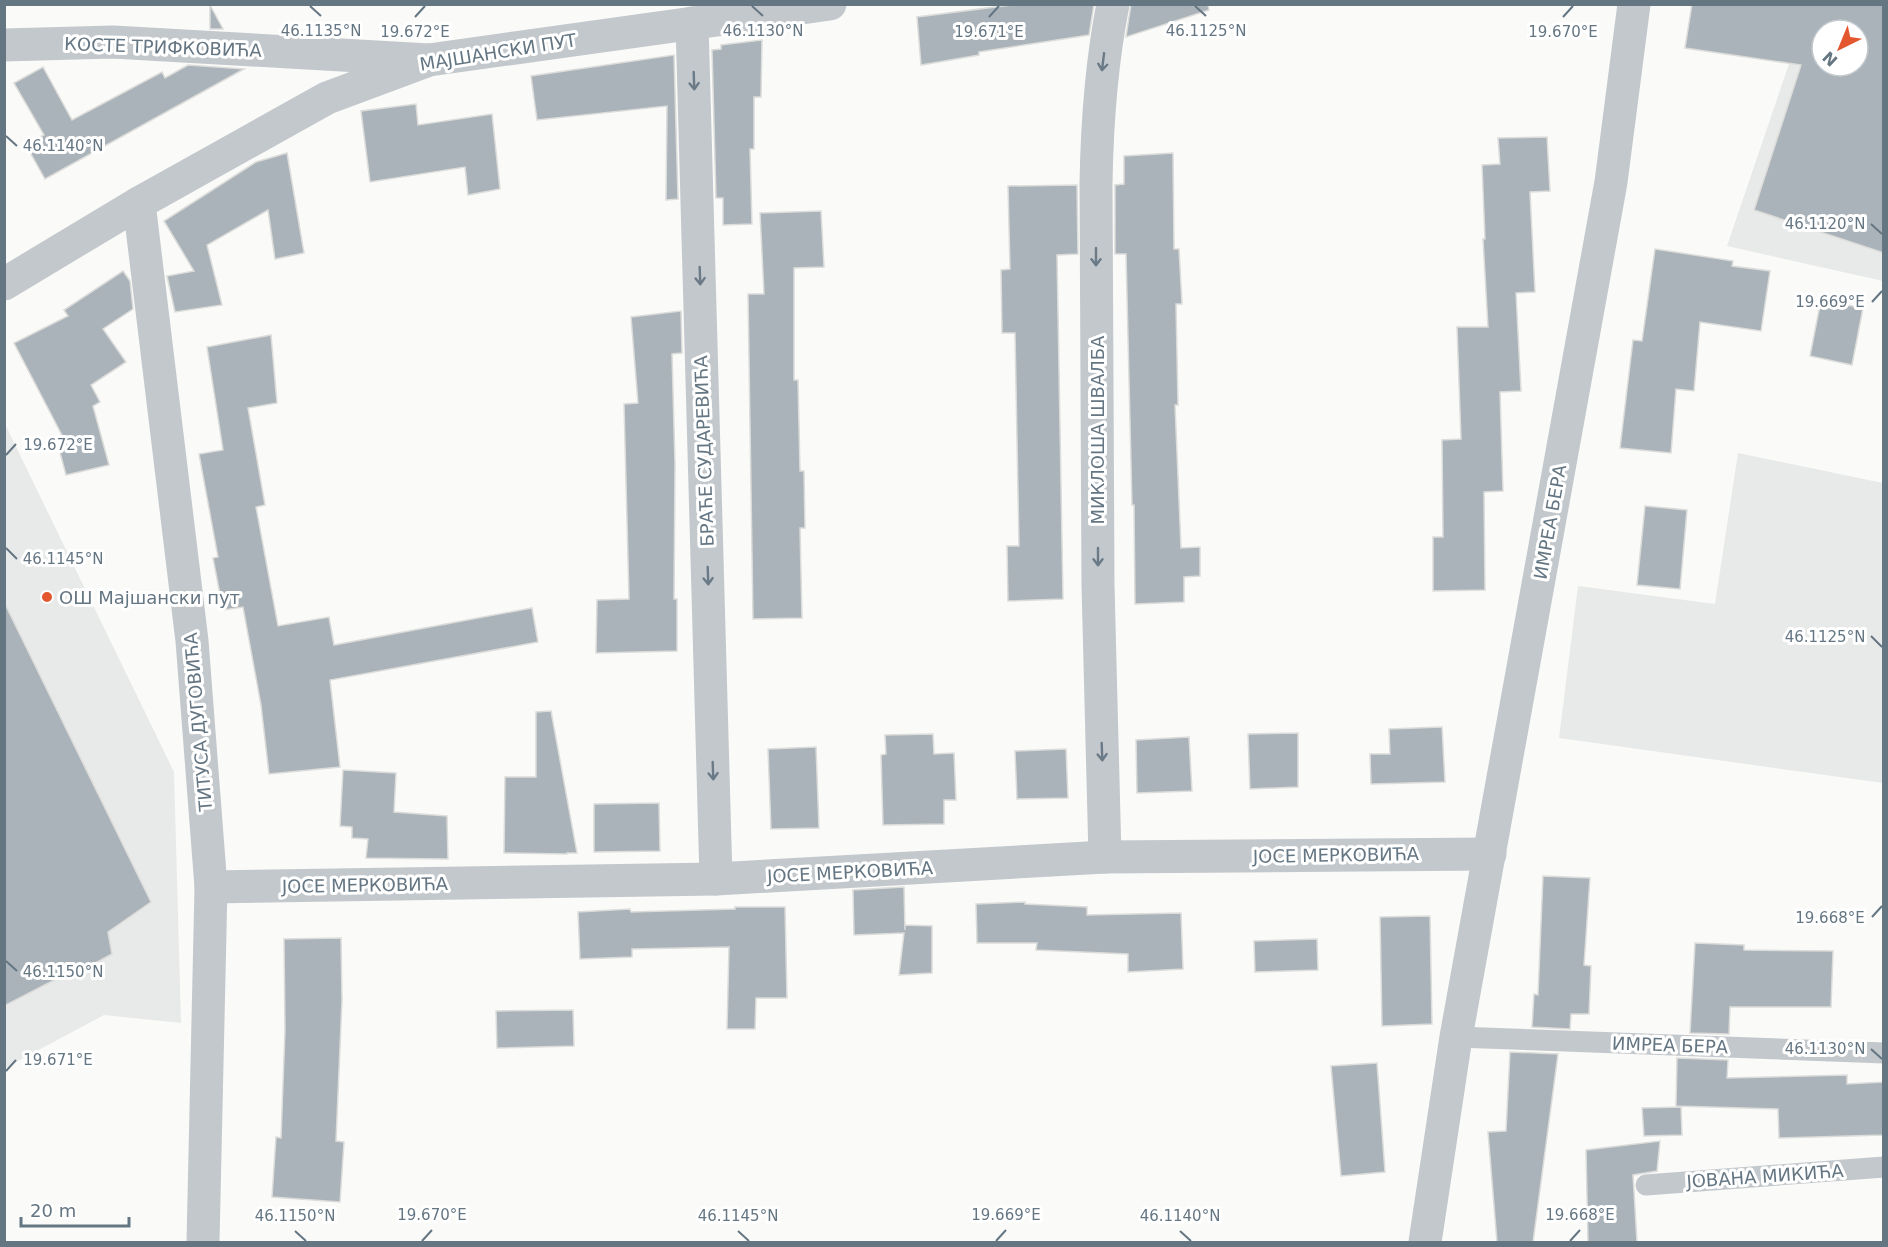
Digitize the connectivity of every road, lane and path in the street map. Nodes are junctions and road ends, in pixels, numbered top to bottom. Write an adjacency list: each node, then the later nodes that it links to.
1 (830, 4): 4 (street, МАЈШАНСКИ ПУТ)
2 (1113, 4): 10 (street, МИКЛОША ШВАЛБА, one-way to 10)
3 (1634, 4): 9 (street, ИМРЕА БЕРА)
4 (692, 23): 6 (street, МАЈШАНСКИ ПУТ); 11 (street, БРАЋЕ СУДАРЕВИЋА, one-way to 11)
5 (4, 45): 6 (street, КОСТЕ ТРИФКОВИЋА)
6 (429, 60): 7 (street, МАЈШАНСКИ ПУТ)
7 (139, 203): 8 (street, МАЈШАНСКИ ПУТ); 12 (street, ТИТУСА ДУГОВИЋА)
8 (4, 284)
9 (1490, 854): 10 (street, ЈОСЕ МЕРКОВИЋА); 13 (street, ИМРЕА БЕРА)
10 (1105, 857): 11 (street, ЈОСЕ МЕРКОВИЋА)
11 (716, 879): 12 (street, ЈОСЕ МЕРКОВИЋА)
12 (211, 887): 17 (street, ТИТУСА ДУГОВИЋА)
13 (1456, 1037): 14 (lane, ИМРЕА БЕРА); 18 (street, ИМРЕА БЕРА)
14 (1884, 1053)
15 (1884, 1167): 16 (lane, ЈОВАНА МИКИЋА)
16 (1646, 1185)
17 (203, 1242)
18 (1425, 1242)

